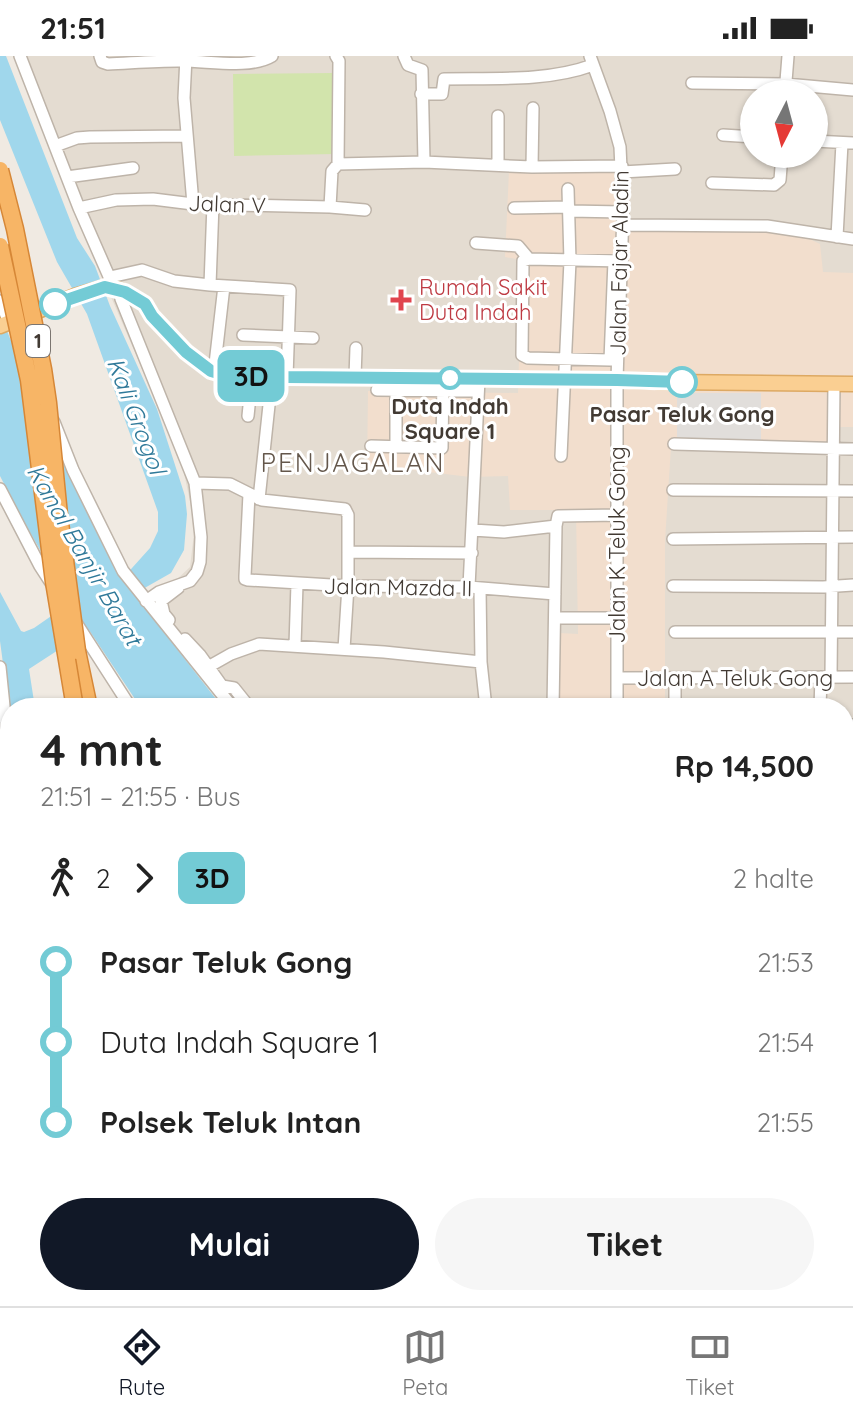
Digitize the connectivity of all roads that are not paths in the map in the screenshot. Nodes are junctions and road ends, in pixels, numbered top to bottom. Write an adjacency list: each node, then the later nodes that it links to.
1 (20, 56): 22 (street)
2 (100, 56): 7 (street)
3 (272, 56): 7 (street)
4 (336, 56): 24 (street)
5 (404, 56): 14 (street)
6 (788, 56): 9 (street)
7 (186, 58): 18 (street)
8 (592, 61): 14 (street); 29 (street, Jalan Fajar Aladin)
9 (787, 80)
10 (692, 83): 11 (street)
11 (740, 86)
12 (828, 90): 13 (street)
13 (853, 90)
14 (421, 94): 23 (street)
15 (533, 108): 26 (street)
16 (498, 116): 25 (street)
17 (723, 135): 19 (street)
18 (187, 136): 22 (street); 35 (street)
19 (740, 136)
20 (828, 142): 21 (street)
21 (848, 143): 44 (street)
22 (55, 146): 32 (street)
23 (424, 162): 24 (street); 25 (street)
24 (338, 164): 37 (street)
25 (498, 164): 26 (street)
26 (532, 167): 29 (street)
27 (133, 168): 32 (street)
28 (781, 168): 33 (street)
29 (622, 169): 30 (street); 42 (street, Jalan Fajar Aladin)
30 (675, 169)
31 (0, 170): 119 (highway, 1, bridge)
32 (67, 177): 38 (street)
33 (712, 183)
34 (568, 189): 40 (street)
35 (193, 204): 36 (street, Jalan V); 38 (street, Jalan V)
36 (213, 204): 37 (street, Jalan V); 51 (street)
37 (330, 207): 41 (street, Jalan V)
38 (79, 208): 53 (street)
39 (514, 208): 40 (street)
40 (569, 209): 42 (street); 49 (street)
41 (365, 210)
42 (623, 212): 43 (street, Jalan Fajar Aladin)
43 (623, 225): 44 (street); 50 (street, Jalan Fajar Aladin)
44 (837, 237): 45 (street)
45 (853, 239)
46 (476, 243): 48 (street)
47 (0, 246): 118 (highway, 1, bridge)
48 (529, 259): 49 (street); 60 (street)
49 (570, 261): 50 (street); 60 (street)
50 (618, 261): 60 (street); 66 (street, Jalan Fajar Aladin)
51 (210, 285): 52 (street); 53 (street)
52 (224, 286): 57 (street); 61 (street)
53 (114, 291): 55 (main road); 61 (main road); 80 (street)
54 (0, 301): 55 (street)
55 (14, 324): 102 (street)
56 (243, 335): 57 (street)
57 (288, 337): 58 (street); 63 (street)
58 (313, 338)
59 (356, 348): 64 (street)
60 (565, 358): 65 (street)
61 (211, 371): 62 (main road)
62 (252, 376): 63 (main road); 73 (street)
63 (280, 377): 64 (main road); 85 (street)
64 (355, 377): 68 (main road)
65 (564, 380): 66 (main road); 71 (main road); 79 (street)
66 (617, 381): 67 (main road); 86 (street, Jalan K Teluk Gong)
67 (834, 383): 69 (main road); 77 (street)
68 (396, 384): 70 (main road); 72 (street); 76 (street)
69 (853, 384)
70 (443, 385): 71 (main road); 76 (street)
71 (475, 385): 88 (street)
72 (377, 390)
73 (248, 416)
74 (674, 444): 77 (street)
75 (371, 446): 76 (street)
76 (396, 447)
77 (833, 448): 78 (street); 83 (street)
78 (853, 449)
79 (561, 456)
80 (195, 483): 85 (street); 94 (street)
81 (0, 489): 120 (street, bridge)
82 (673, 490): 83 (street)
83 (833, 490): 84 (street); 89 (street)
84 (853, 491)
85 (254, 497): 92 (street); 95 (street, Jalan Mazda II)
86 (618, 515): 87 (street); 104 (street, Jalan K Teluk Gong)
87 (557, 521): 88 (street); 101 (street)
88 (473, 530): 93 (street)
89 (833, 536): 90 (street); 91 (street); 99 (street)
90 (853, 537)
91 (673, 539)
92 (348, 552): 93 (street); 97 (street)
93 (472, 553): 100 (street)
94 (180, 584): 102 (street); 112 (street)
95 (297, 584): 97 (street, Jalan Mazda II); 108 (street)
96 (853, 585): 99 (street)
97 (348, 586): 100 (street, Jalan Mazda II); 109 (street)
98 (673, 586): 99 (street)
99 (832, 586): 106 (street)
100 (475, 587): 101 (street, Jalan Mazda II); 110 (street)
101 (555, 594): 103 (street)
102 (144, 599): 121 (street)
103 (555, 618): 104 (street); 124 (street)
104 (616, 618): 115 (street, Jalan K Teluk Gong)
105 (675, 632): 106 (street)
106 (832, 632): 107 (street); 113 (street)
107 (853, 632)
108 (295, 645): 109 (street); 112 (street)
109 (344, 649): 110 (street)
110 (481, 662): 123 (street)
111 (0, 667): 117 (street)
112 (208, 667): 122 (street)
113 (826, 677): 114 (street, Jalan A Teluk Gong); 116 (street, Jalan A Teluk Gong); 127 (street)
114 (853, 677)
115 (617, 678): 116 (street, Jalan A Teluk Gong); 125 (street, Jalan K Teluk Gong)
116 (675, 679): 126 (street)
117 (3, 698)
118 (73, 698)
119 (87, 698)
120 (125, 698)
121 (225, 698)
122 (242, 698)
123 (485, 698)
124 (553, 698)
125 (617, 698)
126 (675, 698)
127 (822, 698)

